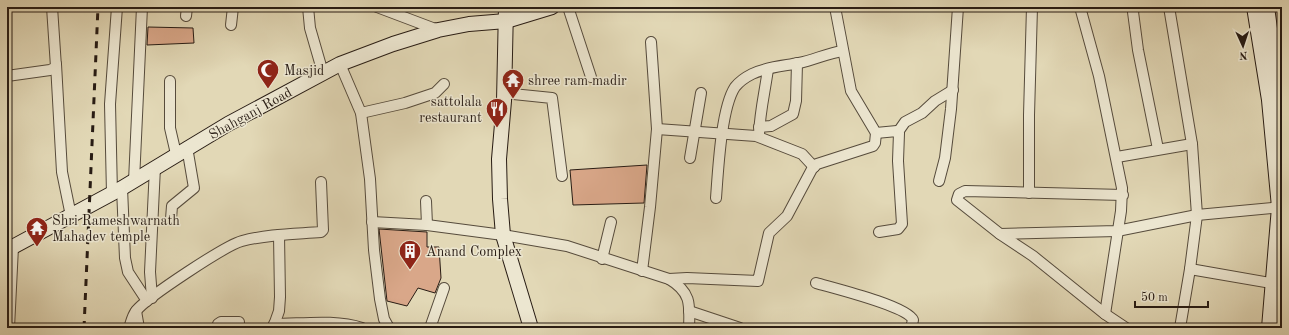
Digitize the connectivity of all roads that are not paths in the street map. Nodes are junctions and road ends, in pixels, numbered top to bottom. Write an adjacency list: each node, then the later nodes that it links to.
1 (52, 7): 24 (street)
2 (117, 7): 54 (street)
3 (142, 7): 54 (street)
4 (232, 7): 19 (street)
5 (308, 7): 27 (street)
6 (377, 7): 20 (street)
7 (506, 7): 18 (street)
8 (552, 7): 18 (street, Shahganj Road)
9 (568, 7): 29 (street)
10 (835, 7): 22 (street)
11 (958, 7): 33 (street)
12 (1032, 7): 55 (street)
13 (1080, 7): 47 (street)
14 (1135, 7): 45 (street)
15 (1169, 7): 44 (street)
16 (1254, 7): 59 (street)
17 (1267, 7): 30 (street)
18 (506, 21): 20 (street, Shahganj Road); 34 (street)
19 (231, 25)
20 (438, 30): 25 (street, Shahganj Road)
21 (652, 42): 38 (street)
22 (843, 51): 23 (street); 41 (street)
23 (797, 63): 26 (street); 40 (street)
24 (56, 64): 28 (street); 61 (street)
25 (340, 64): 27 (street, Shahganj Road); 36 (street)
26 (768, 69): 40 (street); 43 (street)
27 (324, 73): 46 (street, Shahganj Road)
28 (7, 76)
29 (591, 77)
30 (1280, 80): 37 (street)
31 (170, 81): 46 (street)
32 (444, 84): 36 (street)
33 (952, 90): 42 (street); 52 (street)
34 (504, 93): 51 (street); 70 (street)
35 (701, 93): 39 (street)
36 (362, 112): 63 (street)
37 (1282, 116)
38 (657, 129): 39 (street); 74 (street)
39 (694, 131): 43 (street); 48 (street)
40 (759, 132): 43 (street); 49 (street)
41 (876, 132): 42 (street); 49 (street)
42 (898, 132): 67 (street)
43 (723, 133): 57 (street)
44 (1192, 144): 45 (street); 60 (street)
45 (1158, 150): 47 (street)
46 (182, 151): 50 (street, Shahganj Road); 62 (street)
47 (1117, 157): 56 (street)
48 (690, 158)
49 (814, 166): 75 (street)
50 (156, 167): 54 (street, Shahganj Road); 79 (street)
51 (562, 176)
52 (939, 181)
53 (321, 182): 69 (street)
54 (123, 187): 61 (street, Shahganj Road); 79 (street)
55 (1029, 193): 56 (street); 68 (street)
56 (1122, 195): 66 (street)
57 (716, 198)
58 (426, 201): 65 (street)
59 (1280, 207): 60 (street); 77 (street)
60 (1197, 215): 66 (street); 73 (street)
61 (71, 216): 71 (street, Shahganj Road)
62 (171, 219)
63 (372, 222): 65 (street); 92 (street)
64 (611, 222): 72 (street)
65 (426, 225): 70 (street)
66 (1117, 231): 68 (street); 83 (street)
67 (879, 232)
68 (1000, 234): 83 (street)
69 (279, 235): 79 (street); 85 (street)
70 (503, 235): 72 (street); 94 (street)
71 (10, 248): 87 (street)
72 (602, 258): 74 (street)
73 (1190, 269): 77 (street); 99 (street)
74 (642, 271): 75 (street)
75 (669, 279): 82 (street)
76 (816, 283): 97 (street)
77 (1277, 284): 100 (street)
78 (444, 288): 93 (street)
79 (149, 300): 81 (street)
80 (1282, 303): 101 (street)
81 (136, 311): 88 (street); 89 (street)
82 (689, 311): 95 (street); 96 (street)
83 (1105, 314): 98 (street)
84 (239, 322): 90 (street)
85 (274, 326): 86 (street)
86 (331, 326): 91 (street)
87 (9, 328)
88 (129, 328)
89 (139, 328)
90 (217, 328)
91 (362, 328)
92 (389, 328)
93 (430, 328)
94 (531, 328)
95 (689, 328)
96 (740, 328)
97 (911, 328)
98 (1126, 328)
99 (1180, 328)
100 (1269, 328)
101 (1279, 328)

